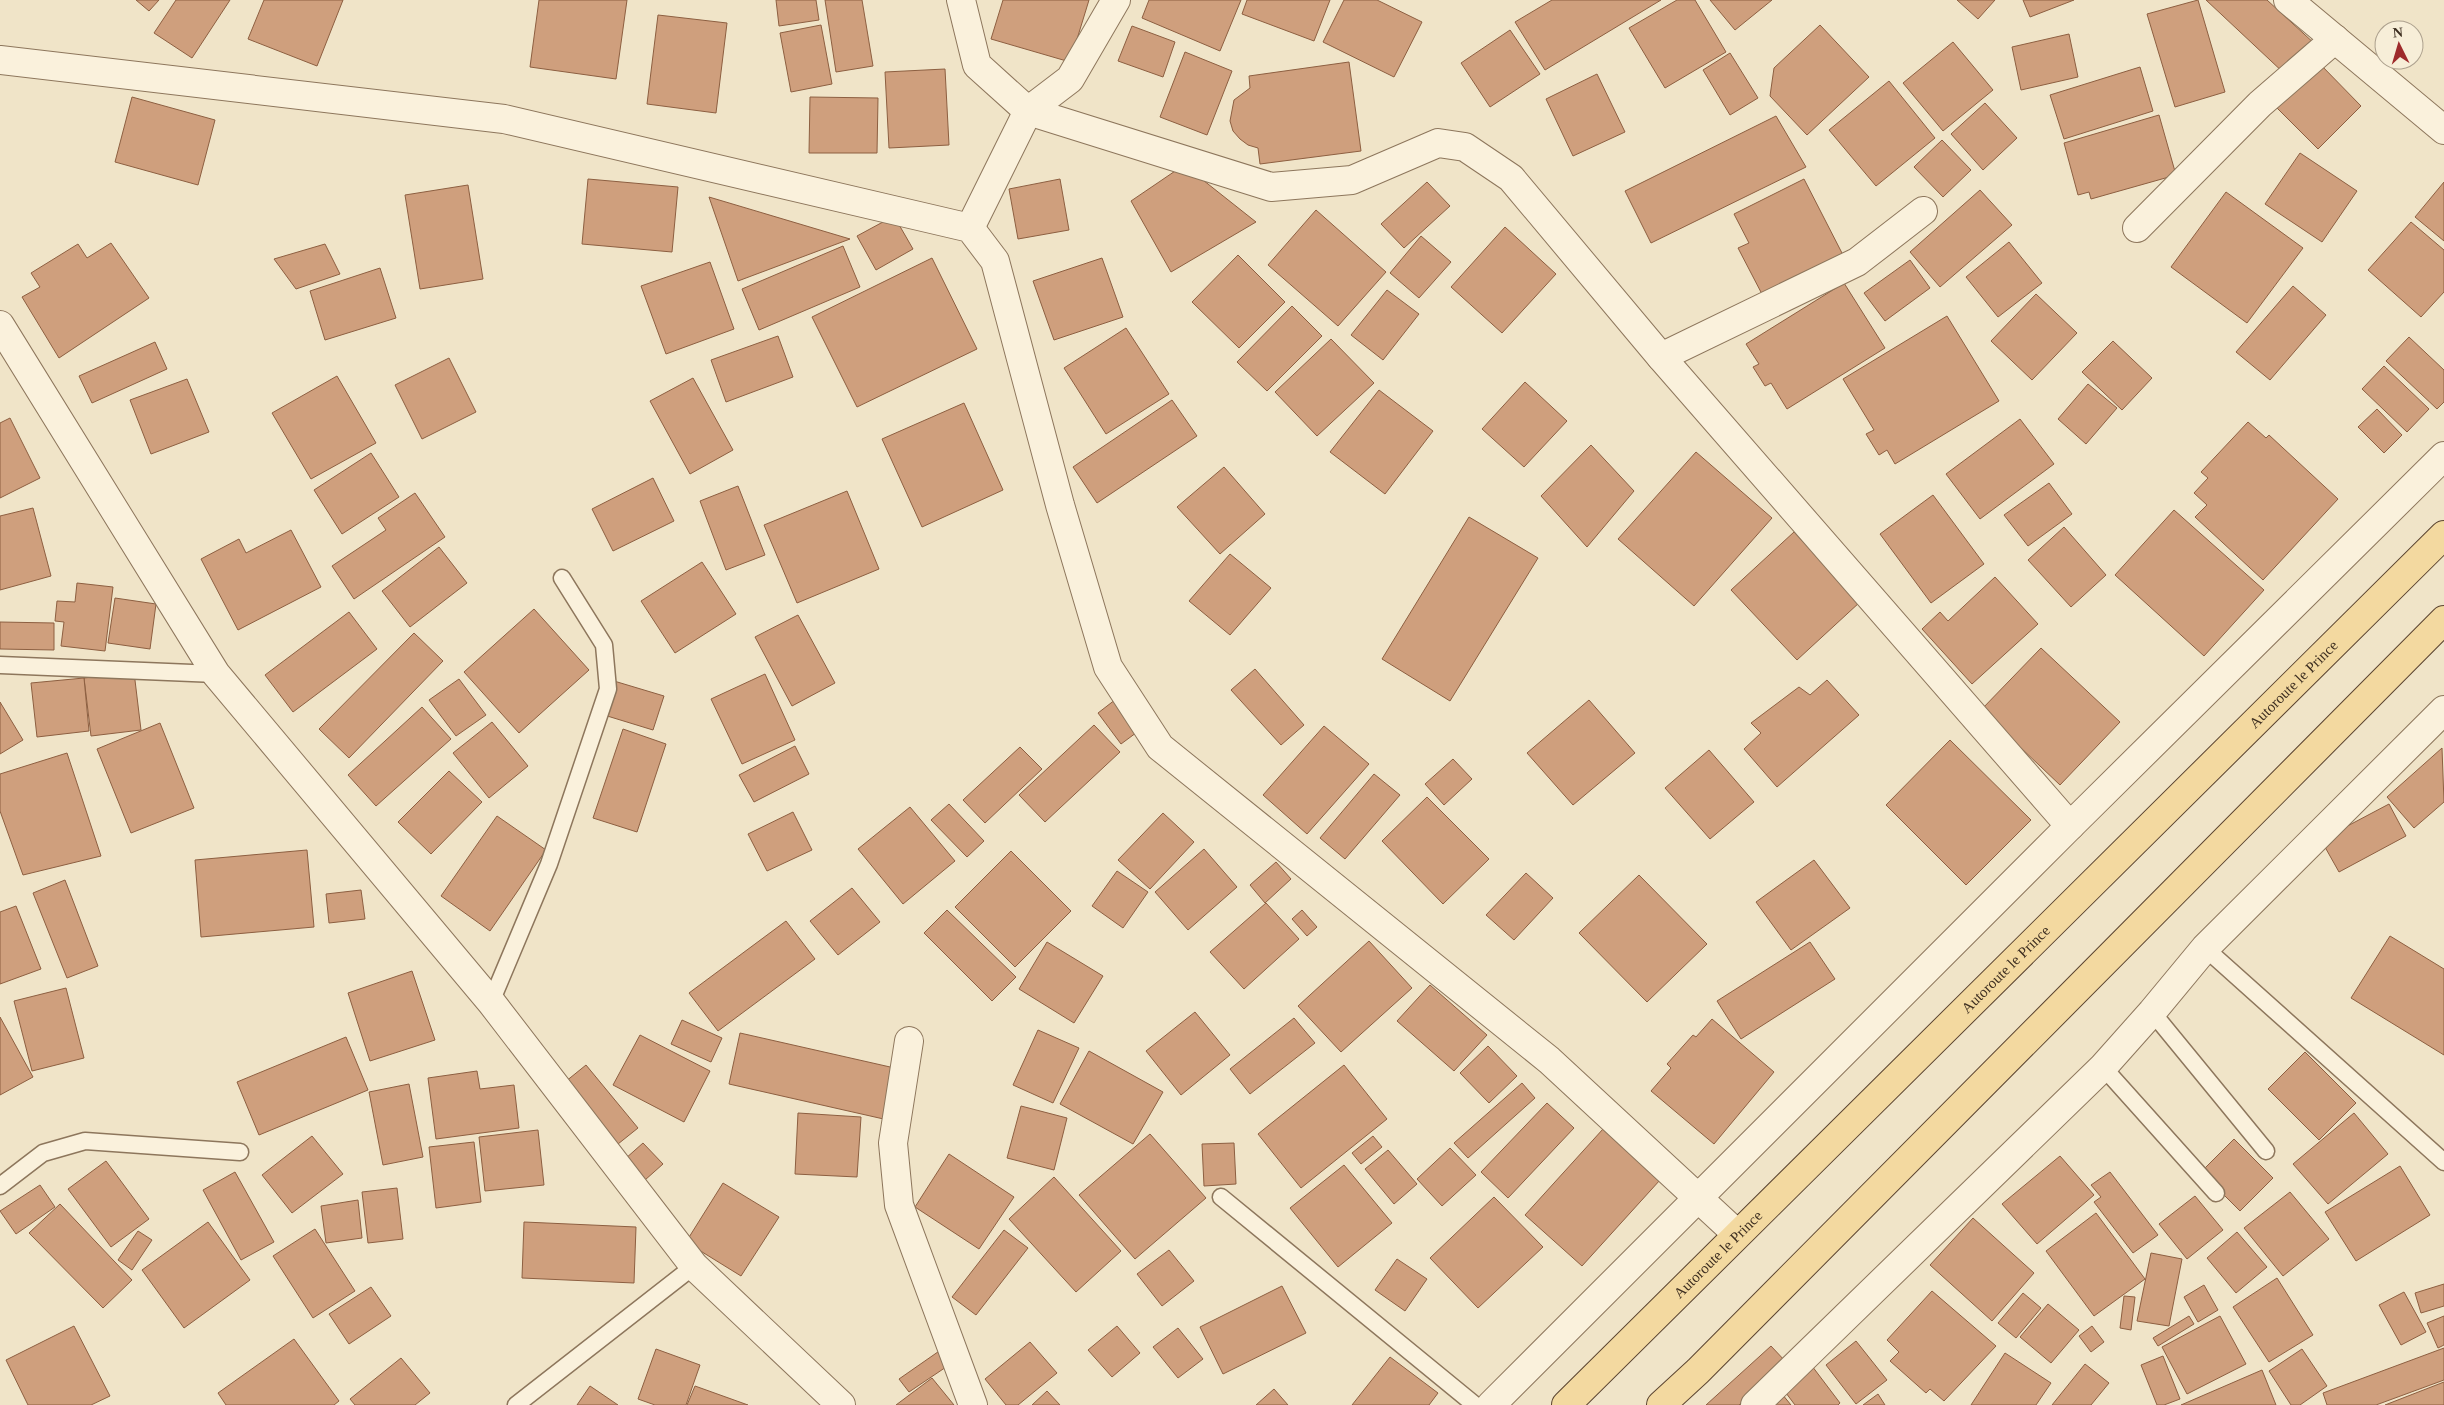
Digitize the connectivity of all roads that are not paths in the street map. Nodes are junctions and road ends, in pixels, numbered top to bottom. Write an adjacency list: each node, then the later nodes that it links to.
1 (961, 0): 6 (street)
2 (1116, 0): 6 (street)
3 (2288, 0): 4 (street)
4 (2335, 39): 7 (street); 10 (street)
5 (0, 60): 9 (street)
6 (1028, 111): 9 (street); 12 (street)
7 (2441, 120)
8 (1923, 211): 12 (street)
9 (970, 228): 34 (street)
10 (2137, 228)
11 (0, 325): 20 (street)
12 (1661, 357): 22 (street)
13 (2444, 456): 22 (street)
14 (2444, 535): 35 (main road, Autoroute le Prince)
15 (562, 578): 24 (lane)
16 (2444, 620): 18 (main road)
17 (2444, 636): 18 (street)
18 (2408, 656): 43 (main road)
19 (0, 665): 20 (lane)
20 (216, 674): 24 (street)
21 (2444, 710): 23 (street)
22 (2070, 826): 34 (street)
23 (2205, 948): 25 (street); 30 (lane)
24 (491, 1002): 36 (street)
25 (2152, 1012): 27 (street); 28 (lane)
26 (909, 1041): 39 (street)
27 (2102, 1067): 32 (lane); 44 (street)
28 (2266, 1151)
29 (240, 1152): 31 (lane)
30 (2444, 1162)
31 (0, 1186)
32 (2216, 1193)
33 (1221, 1197): 40 (lane)
34 (1699, 1199): 35 (street); 41 (street)
35 (1738, 1234): 42 (main road, Autoroute le Prince)
36 (694, 1266): 37 (lane); 38 (street)
37 (516, 1405)
38 (842, 1405)
39 (973, 1405)
40 (1475, 1405)
41 (1491, 1405)
42 (1566, 1405)
43 (1661, 1405)
44 (1755, 1405)

